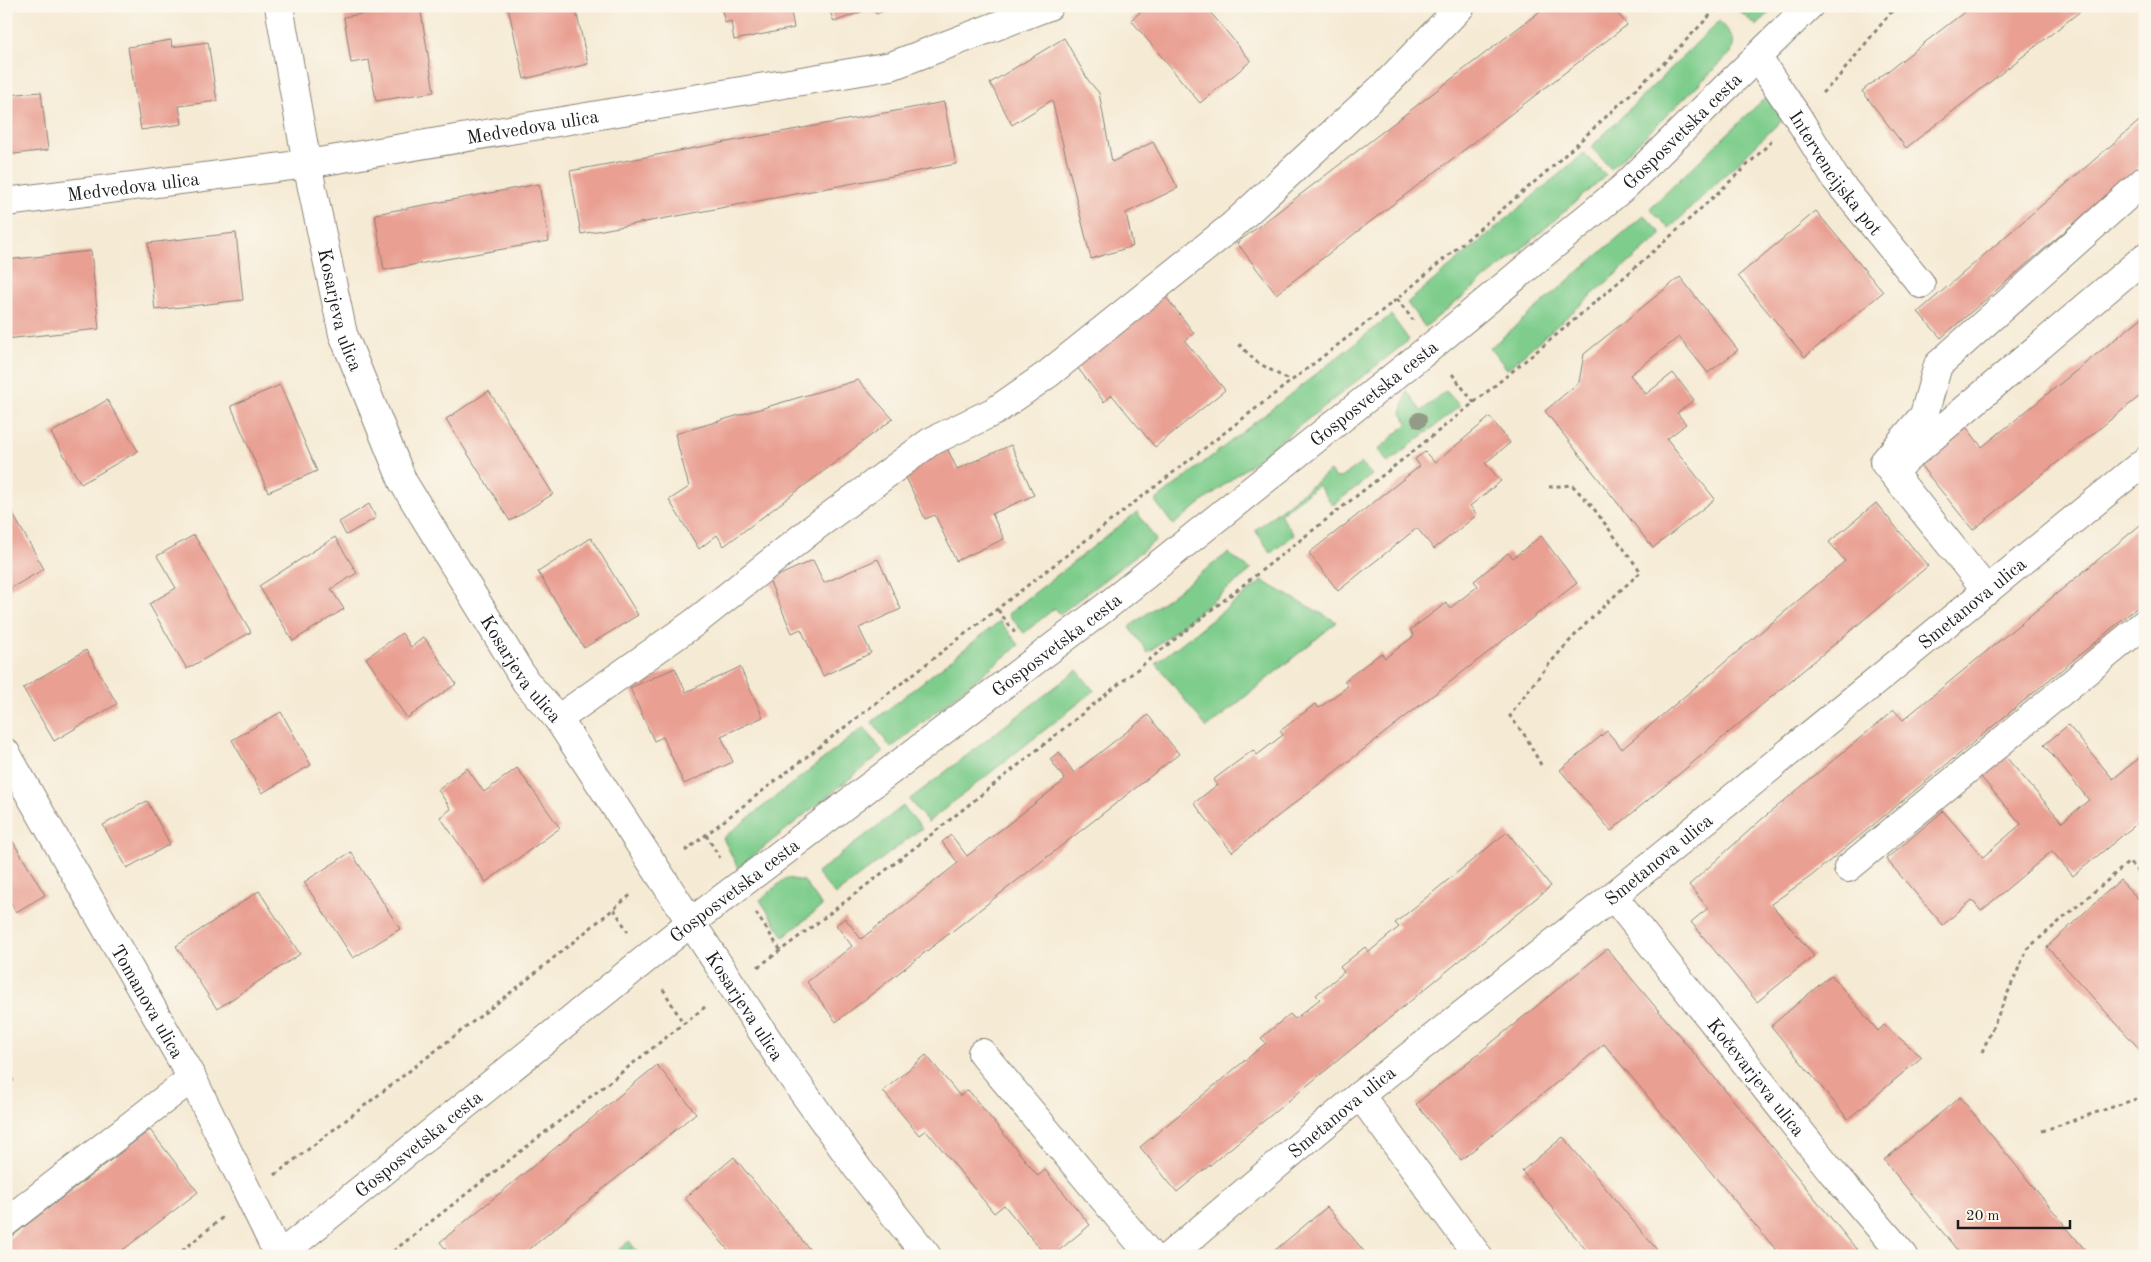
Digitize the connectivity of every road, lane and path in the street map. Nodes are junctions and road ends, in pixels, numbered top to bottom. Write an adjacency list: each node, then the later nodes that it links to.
1 (279, 6): 9 (street, Kosarjeva ulica)
2 (1049, 6): 9 (street, Medvedova ulica)
3 (1461, 6): 25 (street)
4 (1719, 6): 14 (path)
5 (1809, 6): 7 (street, Gosposvetska cesta)
6 (1896, 6): 8 (path)
7 (1757, 57): 8 (street, Intervencijska pot); 32 (street, Gosposvetska cesta)
8 (1798, 116): 13 (street, Intervencijska pot); 19 (path)
9 (307, 164): 11 (street, Medvedova ulica); 25 (street, Kosarjeva ulica)
10 (2145, 180): 21 (street)
11 (6, 202)
12 (2145, 257): 21 (street)
13 (1921, 284)
14 (1397, 298): 15 (path); 18 (path)
15 (1416, 325)
16 (1239, 344): 18 (path)
17 (1448, 369): 19 (path)
18 (1290, 381): 29 (path)
19 (1475, 404): 33 (path)
20 (2145, 461): 23 (street, Smetanova ulica)
21 (1892, 472): 23 (street)
22 (1549, 487): 27 (path)
23 (1987, 591): 31 (street, Smetanova ulica)
24 (2145, 623): 28 (street)
25 (558, 719): 29 (street, Kosarjeva ulica)
26 (6, 753): 37 (street, Tomanova ulica)
27 (1541, 765)
28 (1848, 868)
29 (658, 872): 32 (street, Kosarjeva ulica); 41 (path)
30 (2145, 879): 35 (path)
31 (1614, 896): 38 (street, Smetanova ulica); 50 (street, Kočevarjeva ulica)
32 (690, 923): 44 (street, Gosposvetska cesta); 46 (street, Kosarjeva ulica)
33 (757, 968)
34 (707, 1006): 45 (path)
35 (1982, 1052)
36 (982, 1053): 47 (street)
37 (192, 1078): 41 (street, Tomanova ulica); 42 (street)
38 (1360, 1095): 48 (street, Smetanova ulica); 49 (street)
39 (2136, 1099): 40 (path)
40 (2042, 1132)
41 (250, 1195): 43 (path); 44 (street, Tomanova ulica)
42 (6, 1222)
43 (176, 1256)
44 (279, 1256)
45 (387, 1256)
46 (927, 1256)
47 (1152, 1256)
48 (1169, 1256)
49 (1478, 1256)
50 (1904, 1256)

